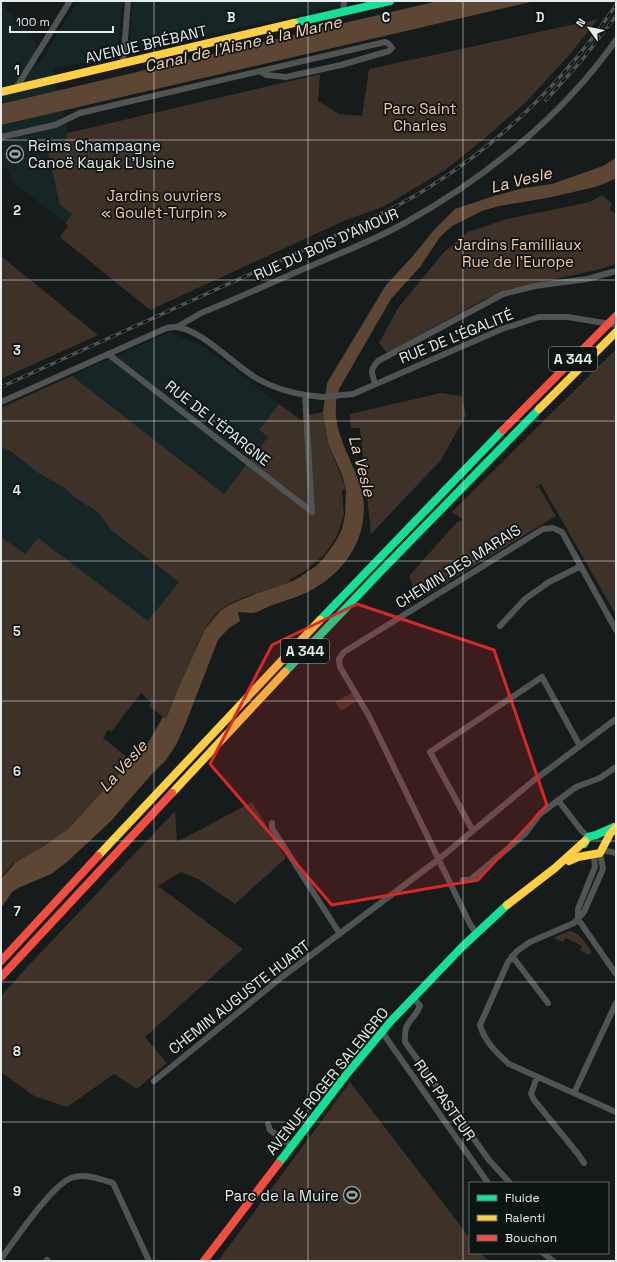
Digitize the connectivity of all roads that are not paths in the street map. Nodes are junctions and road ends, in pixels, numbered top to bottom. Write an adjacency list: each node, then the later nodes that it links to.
1 (70, 1): 9 (street)
2 (128, 1): 7 (street)
3 (344, 1): 5 (street)
4 (390, 1): 5 (main road, AVENUE BRÉBANT)
5 (343, 12): 7 (main road, AVENUE BRÉBANT)
6 (616, 40): 15 (street, RUE DU BOIS D'AMOUR)
7 (123, 64): 9 (main road, AVENUE BRÉBANT)
8 (261, 72): 8 (street); 11 (street)
9 (16, 88): 10 (main road, AVENUE BRÉBANT)
10 (1, 92)
11 (1, 137)
12 (616, 271): 18 (street)
13 (616, 316): 41 (main road, A 344)
14 (616, 325): 18 (street, RUE DE L'ÉGALITÉ)
15 (177, 327): 17 (street, RUE DU BOIS D'AMOUR); 19 (street)
16 (616, 332): 43 (main road, A 344)
17 (108, 354): 19 (street, RUE DE L'ÉPARGNE); 20 (street, RUE DU BOIS D'AMOUR)
18 (375, 383): 19 (street, RUE DE L'ÉGALITÉ)
19 (305, 395)
20 (1, 402)
21 (581, 566): 22 (street); 23 (street, CHEMIN DES MARAIS); 34 (street, CHEMIN DES MARAIS)
22 (500, 626)
23 (616, 630)
24 (616, 719): 25 (street)
25 (580, 746): 30 (street); 30 (street)
26 (616, 767): 27 (street)
27 (558, 800): 31 (street); 36 (street)
28 (272, 823): 39 (street)
29 (616, 826): 31 (main road, AVENUE ROGER SALENGRO); 32 (main road, AVENUE ROGER SALENGRO)
30 (473, 831): 34 (street)
31 (590, 838): 32 (main road); 32 (main road); 35 (main road, AVENUE ROGER SALENGRO)
32 (598, 851): 33 (street); 35 (main road, AVENUE ROGER SALENGRO); 37 (street)
33 (616, 853)
34 (439, 859): 38 (street); 39 (street, CHEMIN AUGUSTE HUART)
35 (556, 868): 38 (main road, AVENUE ROGER SALENGRO)
36 (463, 880)
37 (578, 919): 40 (street); 42 (street)
38 (476, 932): 44 (main road, AVENUE ROGER SALENGRO)
39 (340, 934): 49 (street, CHEMIN AUGUSTE HUART)
40 (512, 956): 45 (street); 48 (street)
41 (1, 961)
42 (616, 974)
43 (1, 977)
44 (413, 997): 47 (main road, AVENUE ROGER SALENGRO); 56 (street)
45 (548, 1003)
46 (616, 1003): 50 (street)
47 (382, 1032): 53 (main road, AVENUE ROGER SALENGRO); 55 (street, RUE PASTEUR)
48 (537, 1077): 50 (street); 54 (street)
49 (154, 1081)
50 (574, 1094): 51 (street)
51 (616, 1112)
52 (268, 1124): 53 (street)
53 (292, 1146): 60 (main road, AVENUE ROGER SALENGRO)
54 (584, 1163)
55 (487, 1182)
56 (509, 1182)
57 (544, 1254): 61 (street)
58 (1, 1258): 59 (street)
59 (149, 1261)
60 (204, 1261)
61 (553, 1261)

